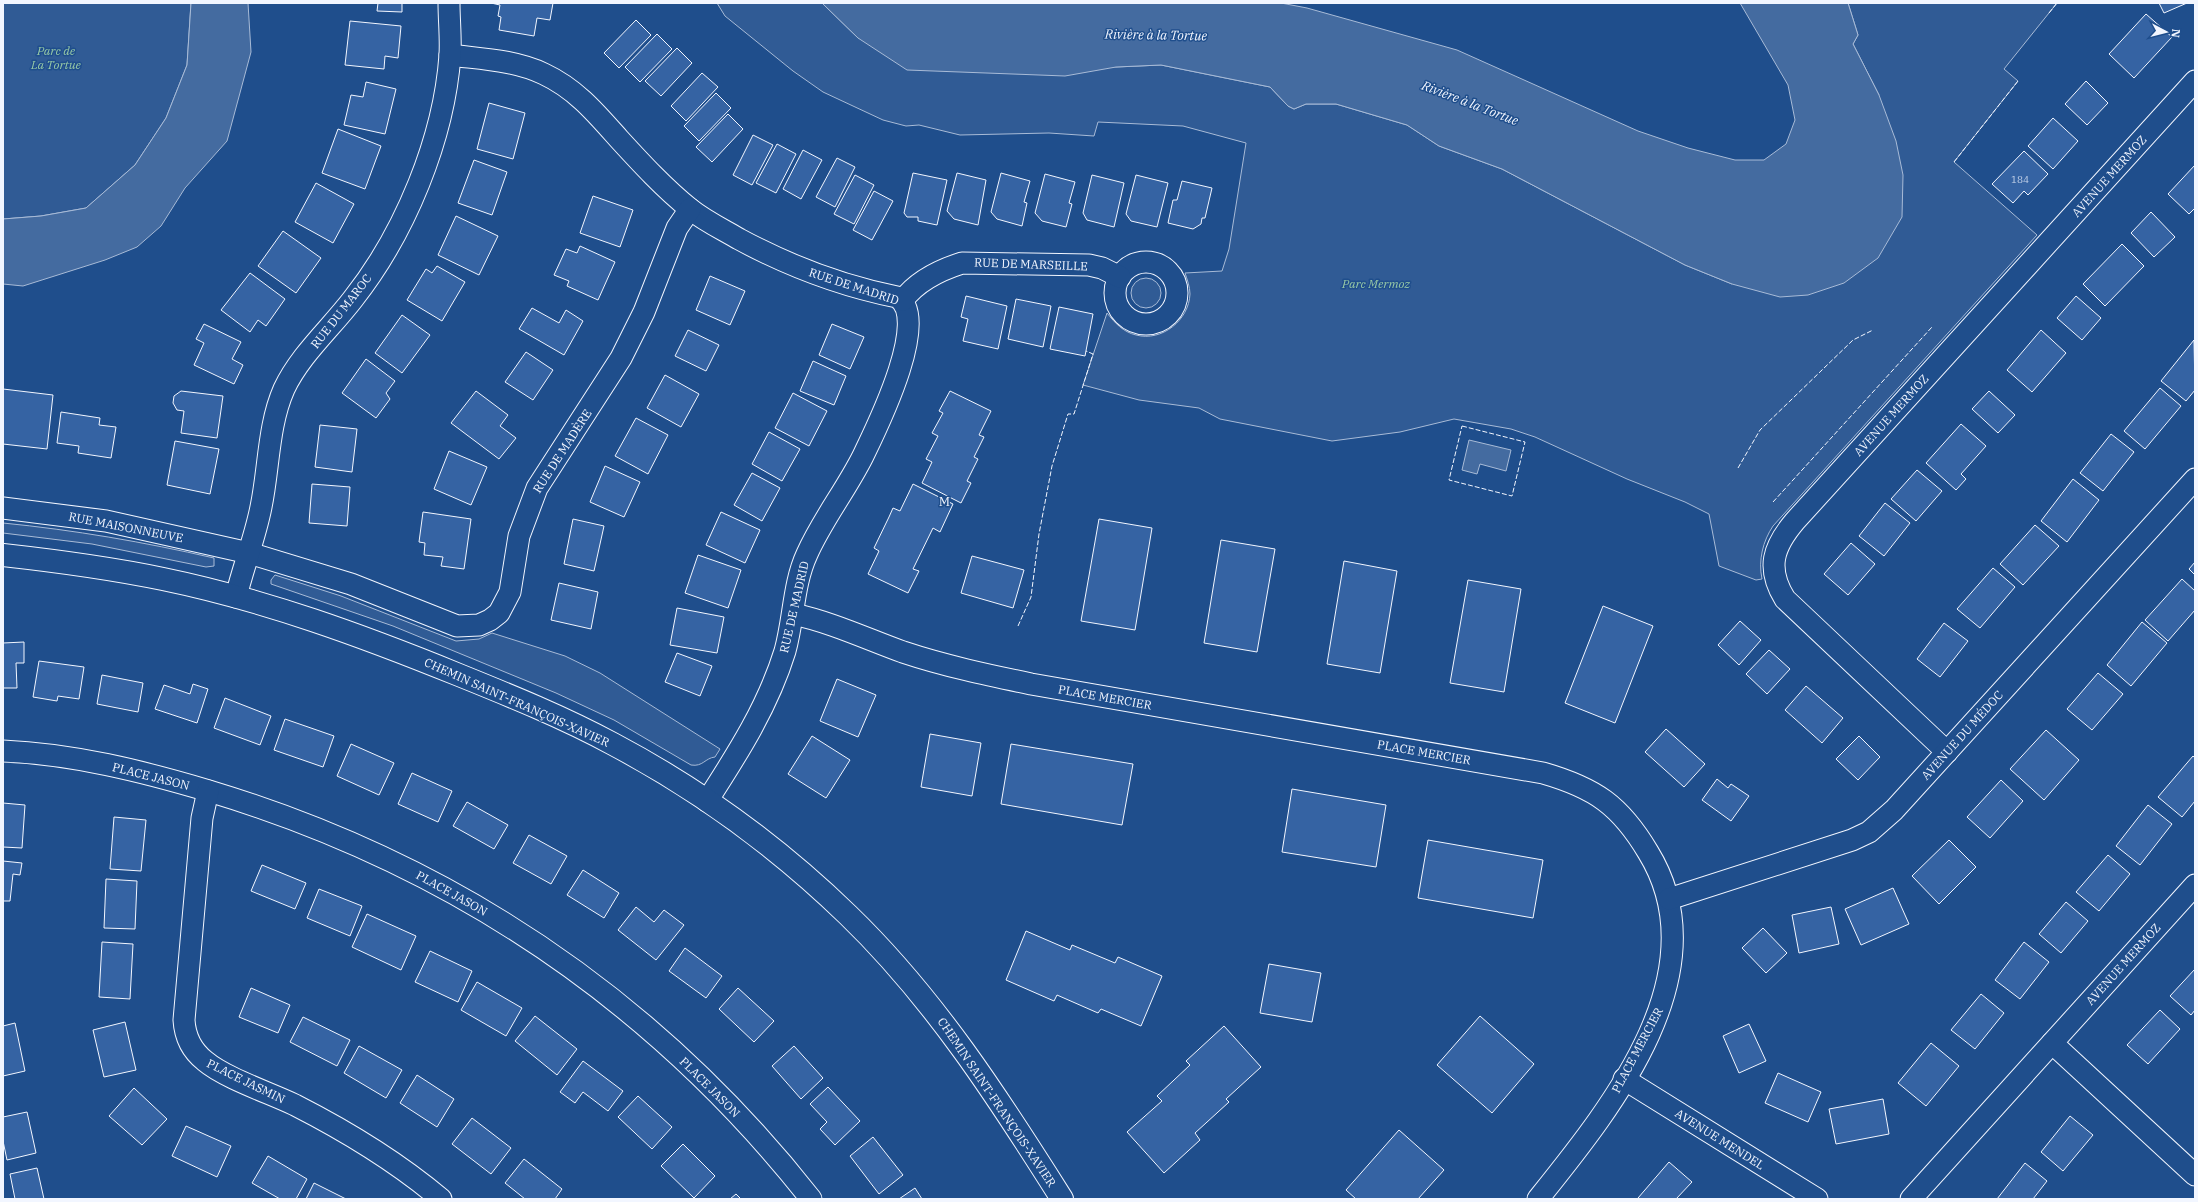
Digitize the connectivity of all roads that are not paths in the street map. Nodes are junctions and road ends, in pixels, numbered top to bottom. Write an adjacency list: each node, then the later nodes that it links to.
1 (449, 3): 2 (street, RUE DU MAROC)
2 (450, 55): 4 (street, RUE DE MADRID); 9 (street, RUE DU MAROC)
3 (2195, 81): 14 (street, AVENUE MERMOZ)
4 (690, 209): 6 (street, RUE DE MADRID); 9 (street, RUE DE MADÈRE)
5 (1120, 277): 6 (street, RUE DE MARSEILLE)
6 (903, 300): 12 (street, RUE DE MADRID)
7 (2195, 479): 14 (street, AVENUE DU MÉDOC)
8 (3, 508): 9 (street, RUE MAISONNEUVE)
9 (249, 553): 11 (street, RUE DU MAROC)
10 (3, 555): 11 (street, CHEMIN SAINT-FRANÇOIS-XAVIER)
11 (236, 597): 16 (street, CHEMIN SAINT-FRANÇOIS-XAVIER)
12 (793, 614): 16 (street, RUE DE MADRID); 18 (street, PLACE MERCIER)
13 (3, 751): 15 (street, PLACE JASON)
14 (1947, 752): 18 (street, AVENUE DU MÉDOC)
15 (208, 791): 22 (street, PLACE JASMIN); 23 (street, PLACE JASON)
16 (707, 801): 24 (street, CHEMIN SAINT-FRANÇOIS-XAVIER)
17 (2195, 885): 19 (street, AVENUE MERMOZ)
18 (1669, 899): 20 (street, PLACE MERCIER)
19 (2052, 1043): 21 (street); 27 (street, AVENUE MERMOZ)
20 (1624, 1079): 25 (street, PLACE MERCIER); 26 (street, AVENUE MENDEL)
21 (2195, 1174)
22 (441, 1199)
23 (811, 1199)
24 (1062, 1199)
25 (1538, 1199)
26 (1817, 1199)
27 (1911, 1199)

